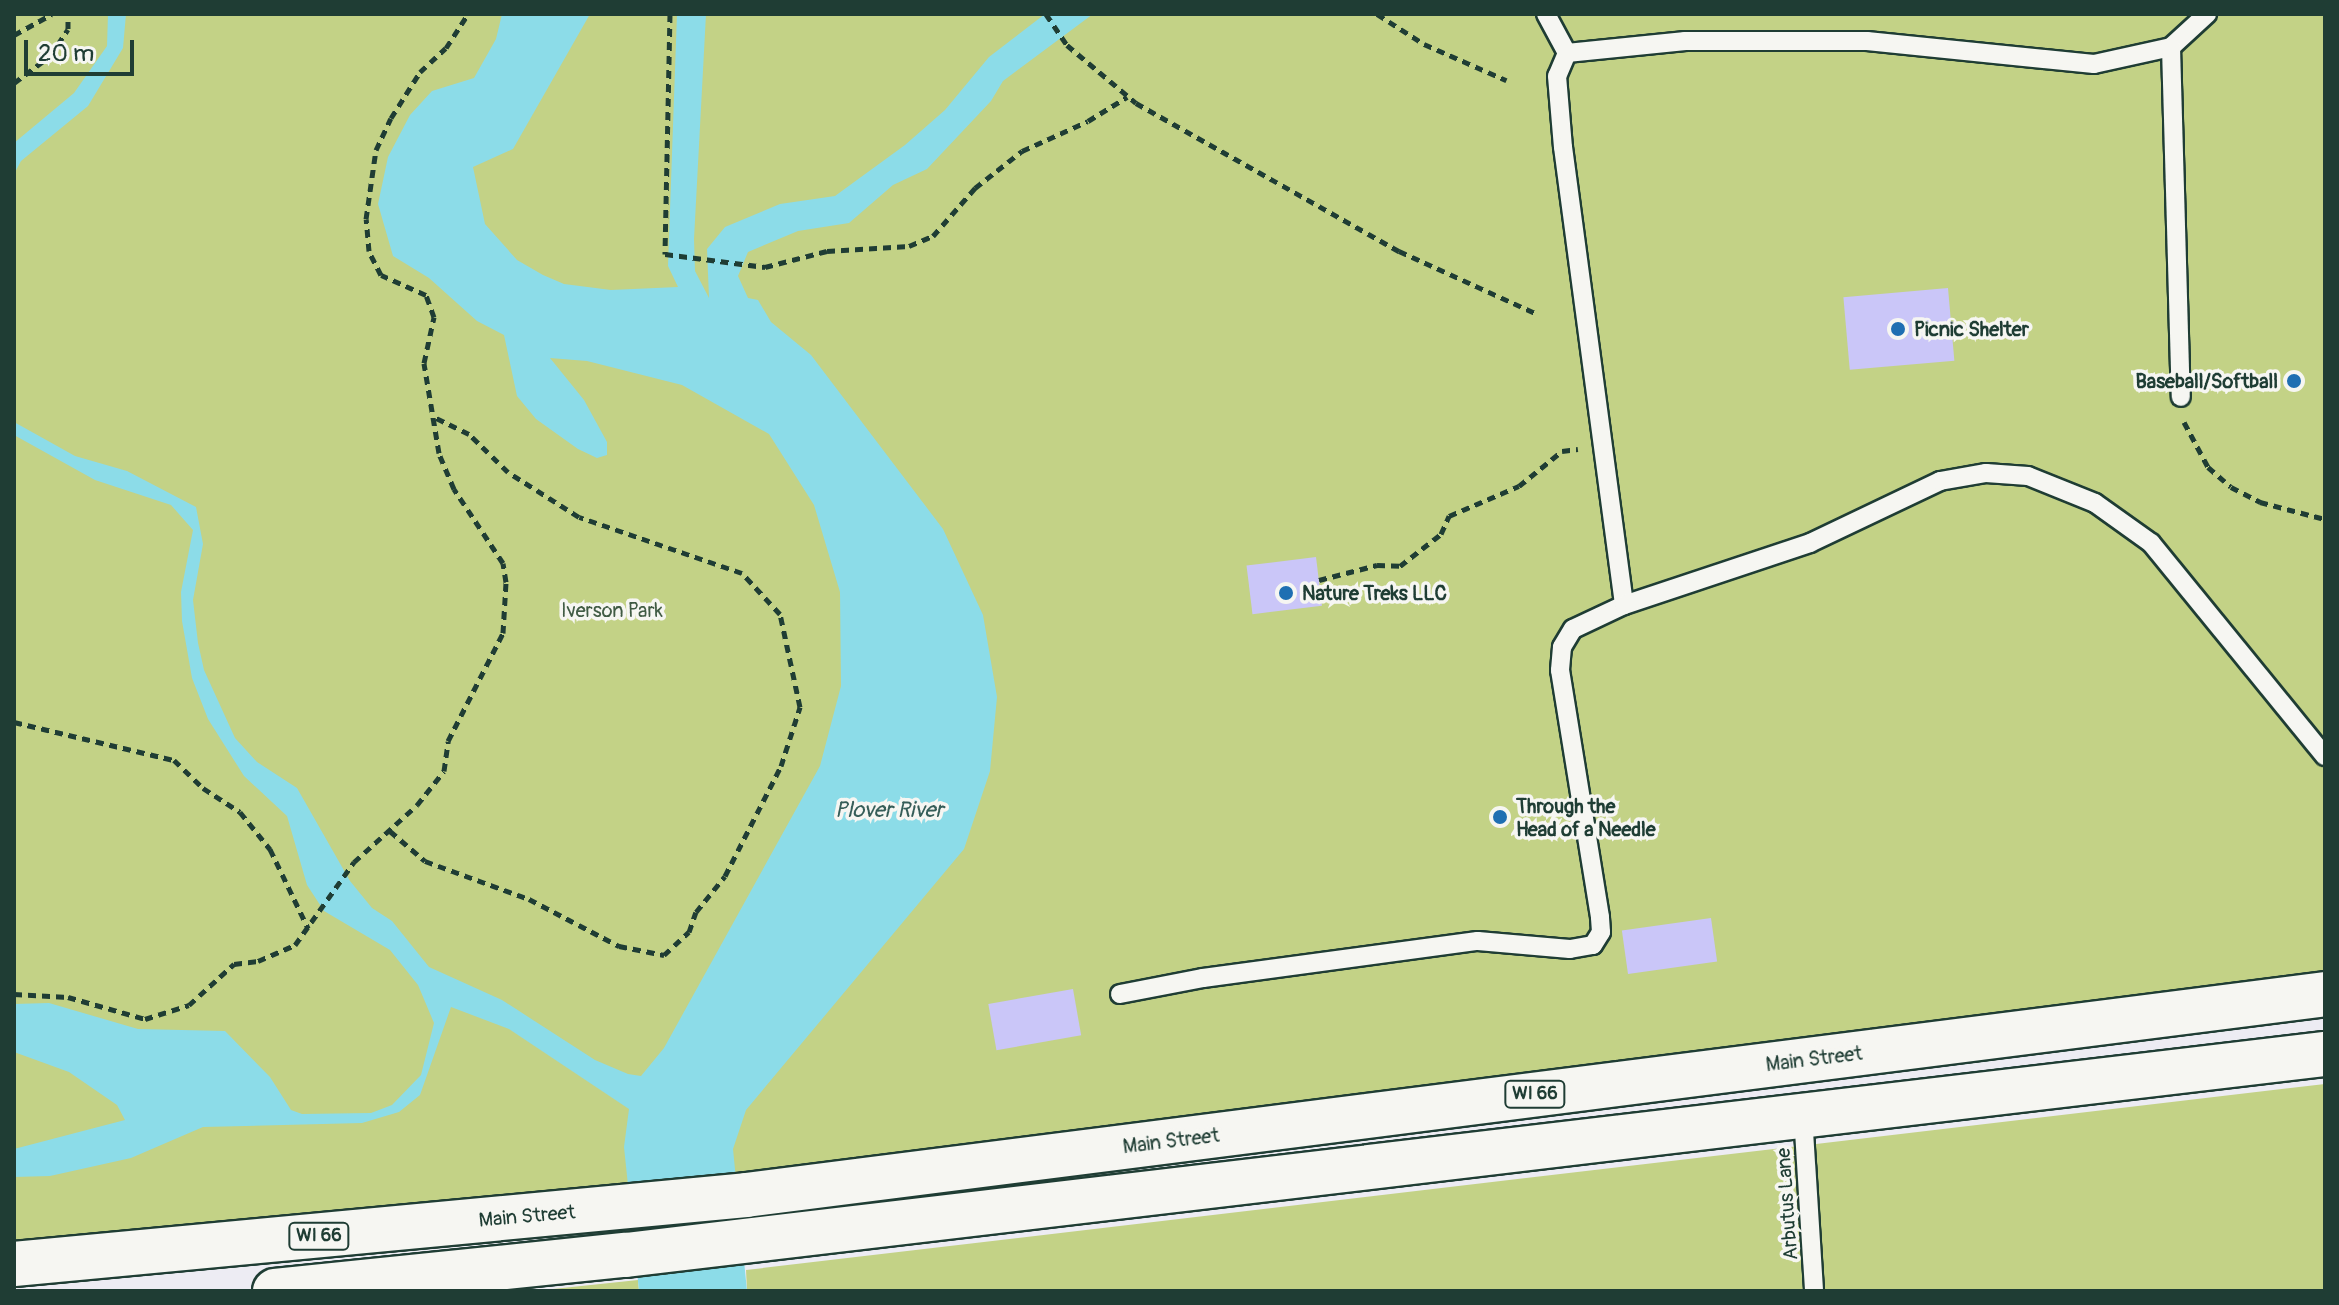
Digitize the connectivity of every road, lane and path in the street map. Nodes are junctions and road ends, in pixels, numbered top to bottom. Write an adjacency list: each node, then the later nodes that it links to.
1 (52, 14): 9 (path)
2 (68, 14): 13 (path)
3 (468, 14): 17 (path)
4 (670, 14): 14 (path)
5 (1046, 14): 14 (path)
6 (1377, 14): 12 (path)
7 (1546, 14): 11 (lane)
8 (2207, 14): 10 (lane)
9 (14, 35)
10 (2171, 47): 11 (lane); 16 (lane)
11 (1567, 53): 18 (lane)
12 (1506, 80)
13 (14, 83)
14 (1127, 97): 15 (path)
15 (1535, 313)
16 (2181, 397): 19 (path)
17 (431, 415): 24 (path); 24 (path)
18 (1606, 447): 20 (path); 21 (lane)
19 (2325, 519)
20 (1319, 580)
21 (1624, 605): 23 (lane); 27 (lane)
22 (14, 722): 25 (path)
23 (2325, 756)
24 (390, 831): 25 (path)
25 (308, 929): 26 (path)
26 (14, 994)
27 (1120, 994)
28 (2325, 994): 31 (main road, Main Street / WI 66)
29 (2325, 1054): 30 (main road)
30 (1803, 1115): 32 (main road); 33 (lane, Arbutus Lane)
31 (14, 1264)
32 (275, 1291)
33 (1814, 1291)

